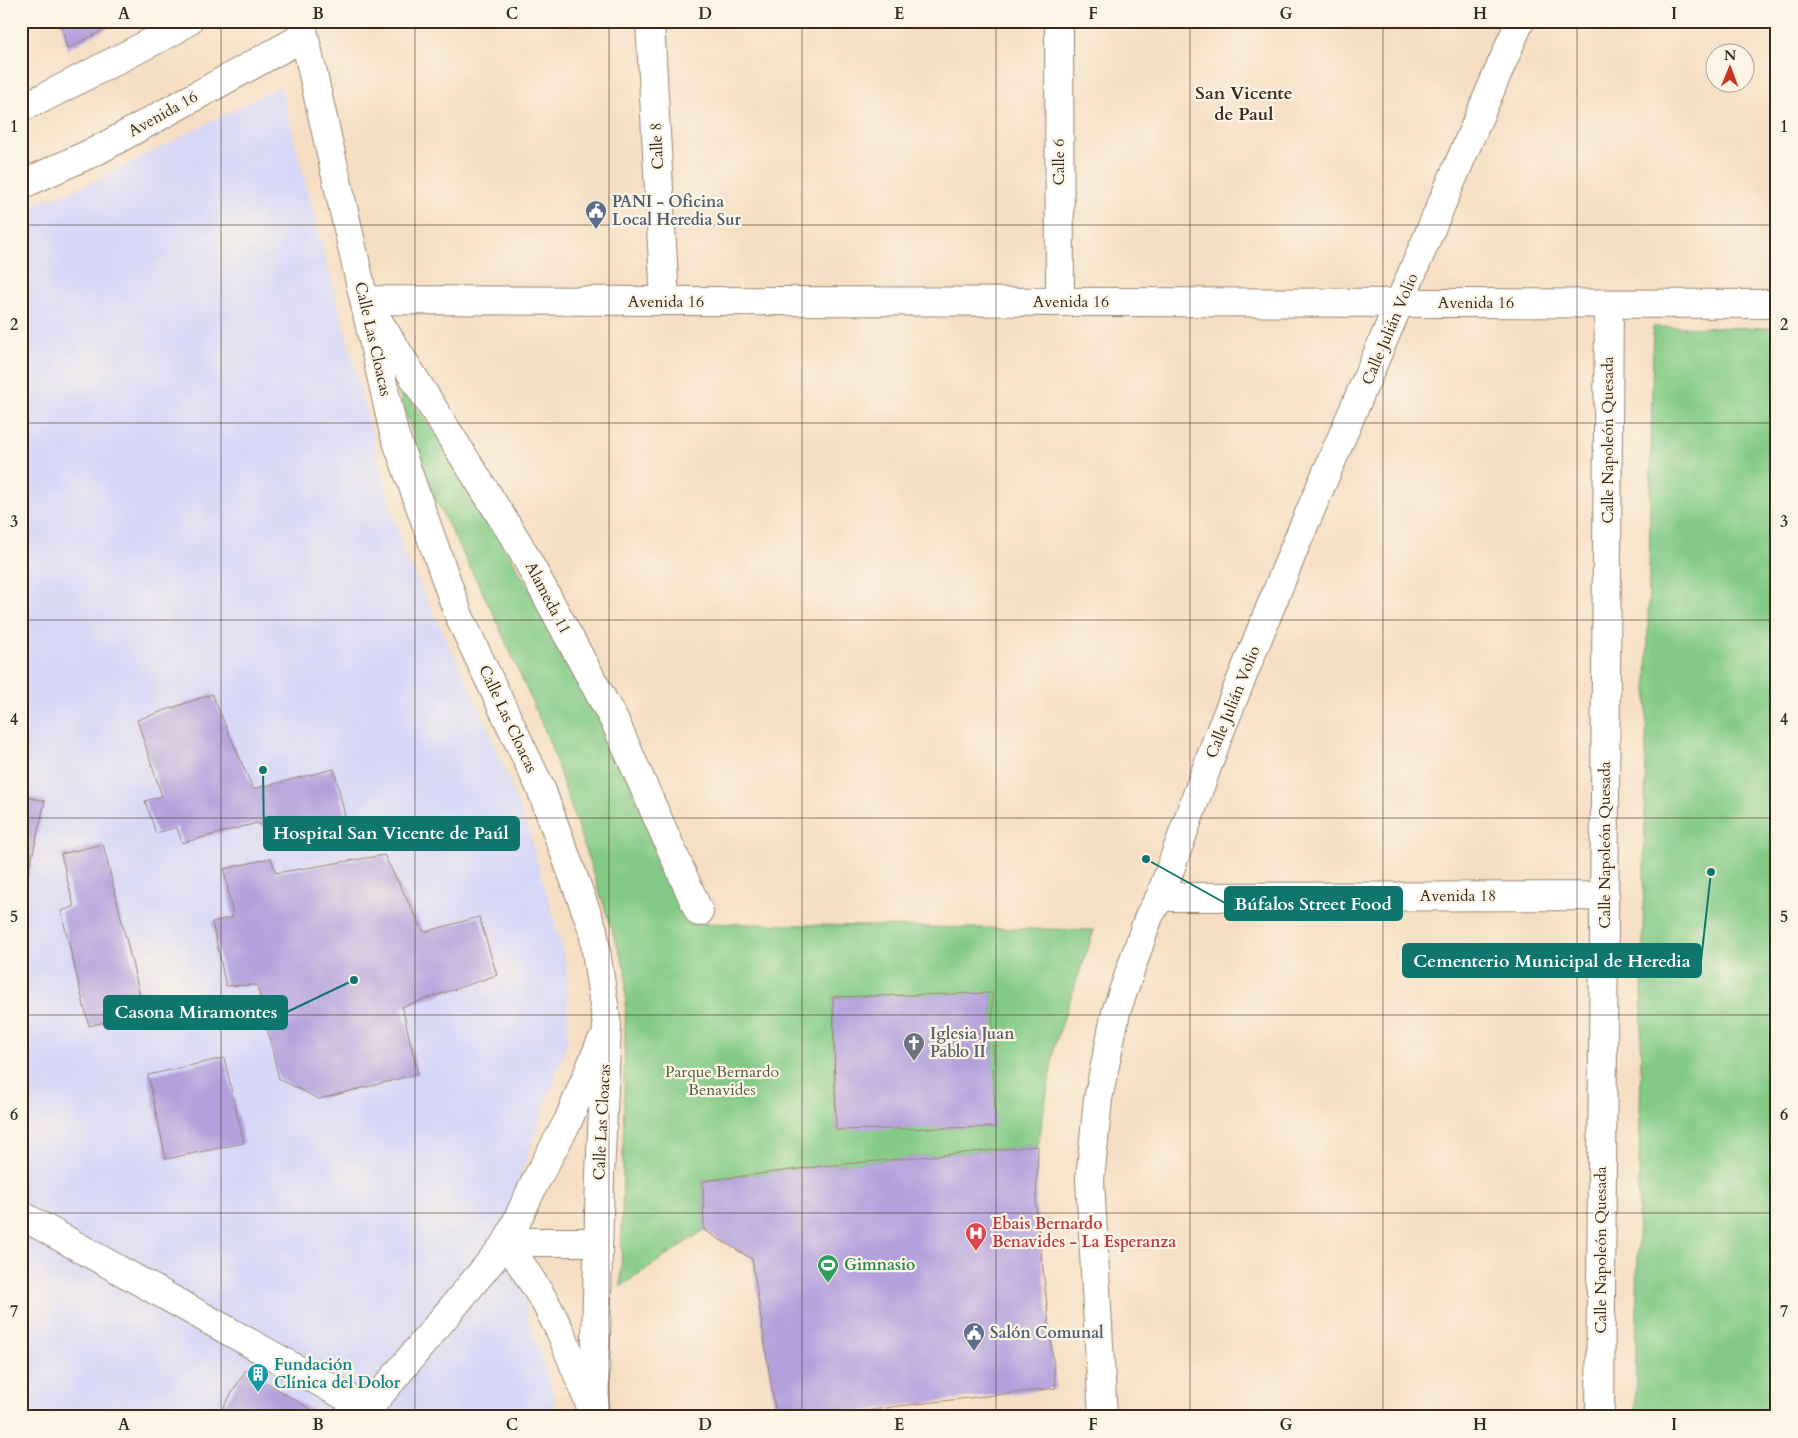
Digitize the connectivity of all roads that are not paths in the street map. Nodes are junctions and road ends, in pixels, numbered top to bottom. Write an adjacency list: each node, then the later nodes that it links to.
1 (188, 21): 6 (street)
2 (650, 21): 9 (street, Calle 8)
3 (1059, 21): 10 (street, Calle 6)
4 (1520, 21): 11 (street, Calle Julián Volio)
5 (302, 29): 7 (street, Avenida 16); 8 (street, Calle Las Cloacas)
6 (21, 106)
7 (21, 185)
8 (365, 300): 9 (street, Avenida 16); 16 (street, Alameda 11); 17 (street, Calle Las Cloacas)
9 (665, 302): 10 (street, Avenida 16)
10 (1060, 302): 11 (street, Avenida 16)
11 (1400, 303): 12 (street, Avenida 16); 15 (street, Calle Julián Volio)
12 (1609, 304): 13 (street, Avenida 16); 14 (street, Calle Napoleón Quesada)
13 (1777, 304)
14 (1605, 896): 15 (street, Avenida 18); 24 (street, Calle Napoleón Quesada)
15 (1160, 897): 23 (street, Calle Julián Volio)
16 (700, 912)
17 (607, 1026): 19 (street); 20 (street, Calle Las Cloacas)
18 (21, 1216): 21 (street)
19 (507, 1242): 20 (street); 21 (street); 22 (street)
20 (598, 1242): 22 (street, Calle Las Cloacas)
21 (367, 1413)
22 (594, 1416)
23 (1103, 1417)
24 (1600, 1417)

